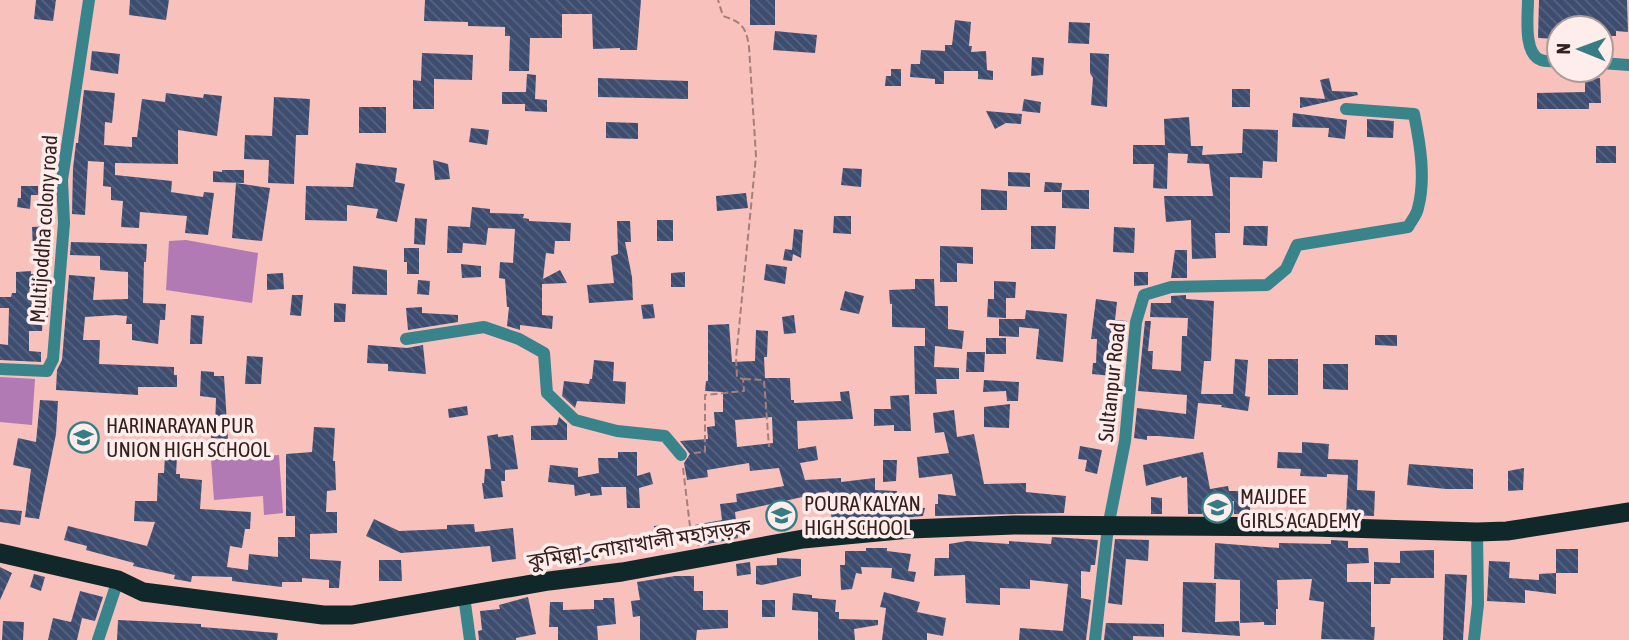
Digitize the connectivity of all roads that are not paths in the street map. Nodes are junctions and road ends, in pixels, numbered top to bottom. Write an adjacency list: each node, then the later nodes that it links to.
1 (89, 0): 6 (street, Multijoddha colony road)
2 (1528, 0): 3 (street)
3 (1545, 60)
4 (1346, 109): 9 (street, Sultanpur Road)
5 (406, 339): 7 (street)
6 (0, 369)
7 (681, 455)
8 (1629, 512): 10 (highway, কুমিল্লা–নোয়াখালী মহাসড়ক)
9 (1108, 527): 10 (highway, কুমিল্লা–নোয়াখালী মহাসড়ক); 13 (highway, কুমিল্লা–নোয়াখালী মহাসড়ক); 16 (street)
10 (1477, 531): 17 (street)
11 (0, 553): 12 (highway, কুমিল্লা–নোয়াখালী মহাসড়ক)
12 (118, 580): 13 (highway, কুমিল্লা–নোয়াখালী মহাসড়ক); 14 (street)
13 (464, 596): 15 (street)
14 (98, 640)
15 (470, 640)
16 (1095, 640)
17 (1474, 640)

